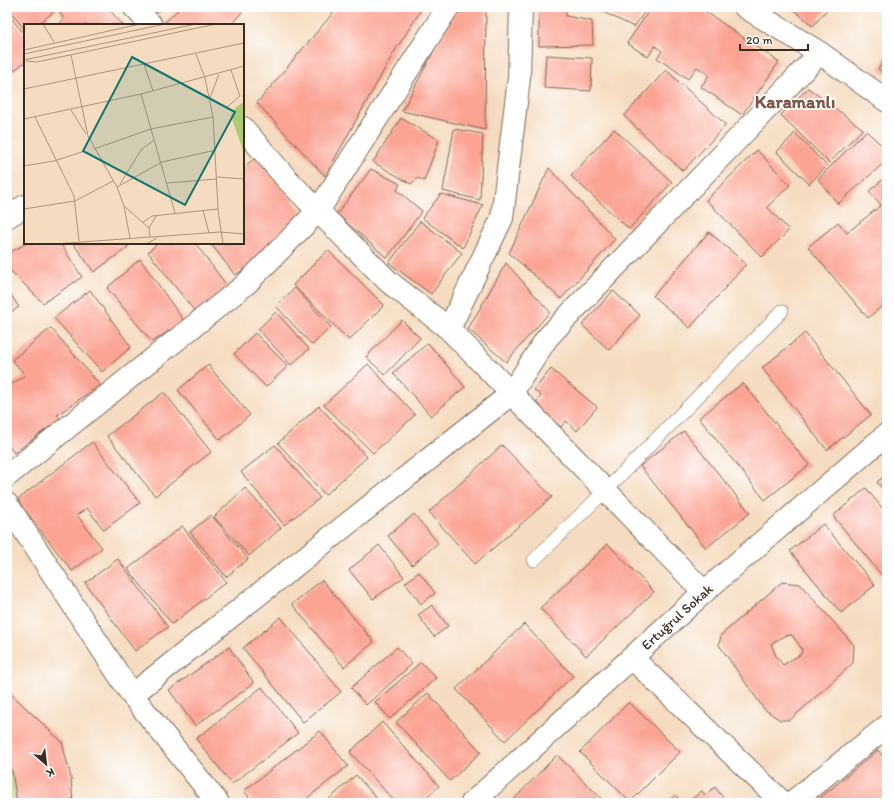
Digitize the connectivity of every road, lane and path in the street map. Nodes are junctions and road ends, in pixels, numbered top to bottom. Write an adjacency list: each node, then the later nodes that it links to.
1 (134, 7): 5 (street)
2 (448, 7): 10 (street)
3 (520, 7): 13 (street)
4 (745, 7): 6 (street)
5 (150, 24)
6 (820, 53): 7 (street); 14 (street)
7 (887, 101)
8 (244, 129): 10 (street)
9 (24, 207): 11 (street)
10 (318, 211): 13 (street); 16 (street)
11 (7, 217)
12 (782, 311): 17 (lane)
13 (449, 329): 14 (street)
14 (511, 394): 17 (street); 22 (street)
15 (887, 434): 20 (street, Ertuğrul Sokak)
16 (7, 476)
17 (605, 491): 19 (lane); 20 (street)
18 (7, 504): 22 (street)
19 (534, 560)
20 (704, 592): 21 (street, Ertuğrul Sokak)
21 (632, 658): 25 (street, Ertuğrul Sokak); 26 (street)
22 (132, 695): 24 (street)
23 (887, 726): 27 (street)
24 (213, 799)
25 (472, 803)
26 (783, 803)
27 (791, 803)

